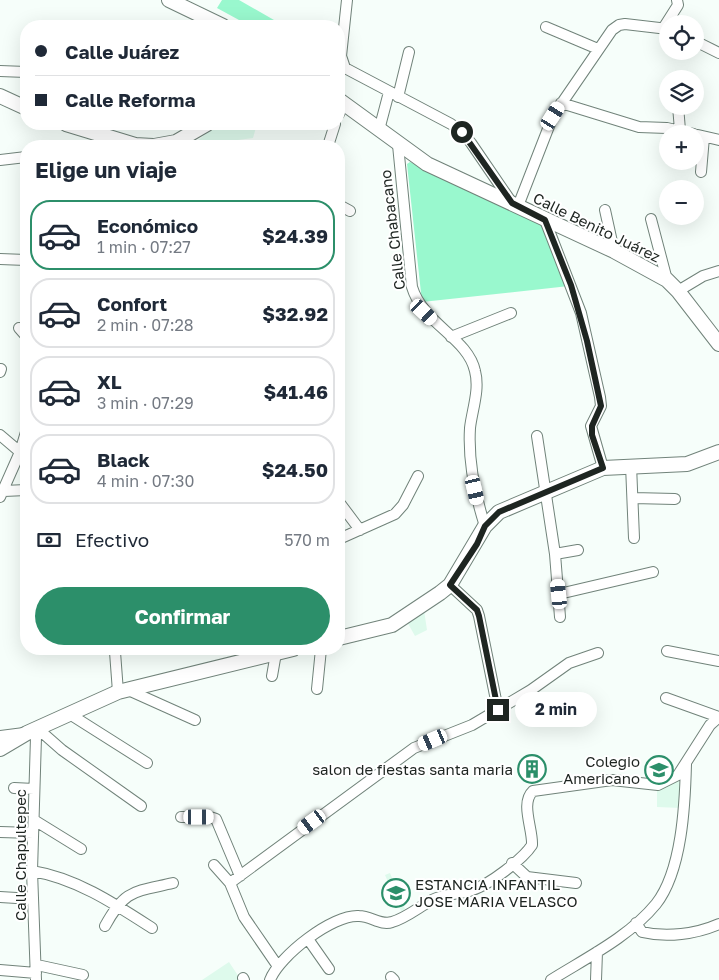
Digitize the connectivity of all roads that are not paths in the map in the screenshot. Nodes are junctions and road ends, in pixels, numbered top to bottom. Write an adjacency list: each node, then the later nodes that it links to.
1 (169, 0): 5 (street)
2 (347, 0): 6 (street)
3 (677, 0): 4 (street)
4 (673, 15)
5 (211, 20)
6 (344, 20)
7 (546, 27): 10 (street)
8 (659, 28): 10 (street)
9 (704, 46): 12 (street)
10 (598, 49): 18 (street)
11 (409, 52): 16 (street)
12 (719, 53)
13 (345, 68): 16 (street)
14 (0, 71): 15 (street)
15 (20, 72)
16 (394, 94): 24 (street); 32 (street)
17 (0, 96): 19 (street)
18 (561, 103): 21 (street); 32 (street)
19 (20, 105)
20 (345, 108): 24 (street, Calle Benito Juárez)
21 (659, 128)
22 (85, 130): 26 (street)
23 (197, 130): 27 (street)
24 (380, 130): 29 (street, Calle Benito Juárez)
25 (704, 136): 28 (street)
26 (115, 140)
27 (179, 140)
28 (719, 140)
29 (398, 145): 32 (street, Calle Benito Juárez); 45 (street, Calle Chabacano)
30 (20, 158): 31 (street)
31 (0, 160)
32 (515, 204): 37 (street, Calle Benito Juárez)
33 (345, 208): 35 (street)
34 (605, 210): 38 (street)
35 (350, 211)
36 (651, 219): 42 (street)
37 (545, 220): 38 (street, Calle Benito Juárez); 52 (street)
38 (614, 251): 42 (street, Calle Benito Juárez)
39 (0, 259): 40 (street)
40 (20, 260)
41 (719, 270): 43 (street)
42 (667, 280): 43 (street, Calle Benito Juárez)
43 (678, 290): 46 (street, Calle Benito Juárez)
44 (511, 313): 45 (street)
45 (451, 337): 60 (street, Calle Chabacano)
46 (719, 344)
47 (0, 435): 49 (street)
48 (537, 436): 55 (street)
49 (20, 452): 56 (street)
50 (719, 452): 51 (street)
51 (631, 465): 52 (street); 57 (street)
52 (603, 468): 55 (street)
53 (418, 476): 61 (street)
54 (20, 491): 56 (street)
55 (546, 492): 60 (street); 65 (street)
56 (2, 494)
57 (633, 498): 58 (street); 63 (street)
58 (675, 499)
59 (345, 510): 61 (street)
60 (485, 526): 67 (street)
61 (360, 530): 62 (street)
62 (345, 536)
63 (634, 538)
64 (578, 550): 65 (street)
65 (555, 554): 68 (street)
66 (653, 572): 68 (street)
67 (450, 585): 70 (street); 82 (street)
68 (559, 594): 69 (street)
69 (560, 616)
70 (345, 637)
71 (667, 651): 77 (street)
72 (598, 653): 82 (street)
73 (116, 655): 80 (street)
74 (264, 655): 80 (street)
75 (282, 655): 78 (street)
76 (320, 655): 79 (street)
77 (719, 661)
78 (272, 676)
79 (317, 689)
80 (122, 691): 83 (street); 85 (street)
81 (666, 698): 84 (street)
82 (498, 710): 103 (street)
83 (68, 713): 87 (street); 90 (street)
84 (719, 717): 86 (street)
85 (195, 720)
86 (715, 724): 91 (street)
87 (32, 730): 88 (street); 89 (street); 93 (street, Calle Chapultepec); 94 (street)
88 (0, 736)
89 (0, 749)
90 (147, 763)
91 (686, 763): 100 (street); 110 (street)
92 (14, 788): 93 (street)
93 (34, 789): 96 (street, Calle Chapultepec)
94 (141, 806)
95 (181, 817): 103 (street)
96 (34, 820): 98 (street, Calle Chapultepec); 99 (street)
97 (0, 832): 98 (street)
98 (33, 833): 102 (street, Calle Chapultepec)
99 (81, 849)
100 (512, 863): 106 (street); 114 (street)
101 (214, 865): 105 (street)
102 (32, 871): 108 (street, Calle Chapultepec); 109 (street)
103 (240, 876): 105 (street)
104 (173, 883): 109 (street)
105 (230, 883): 116 (street)
106 (576, 883)
107 (0, 896): 108 (street)
108 (34, 899): 119 (street, Calle Chapultepec)
109 (116, 905): 112 (street); 113 (street)
110 (636, 923): 111 (street); 115 (street)
111 (719, 924)
112 (105, 926)
113 (152, 928)
114 (308, 939): 116 (street); 117 (street)
115 (597, 952): 122 (street); 123 (street)
116 (277, 966): 121 (street)
117 (329, 969)
118 (0, 970): 119 (street)
119 (37, 973): 120 (street)
120 (83, 974)
121 (273, 979)
122 (551, 980)
123 (596, 980)

